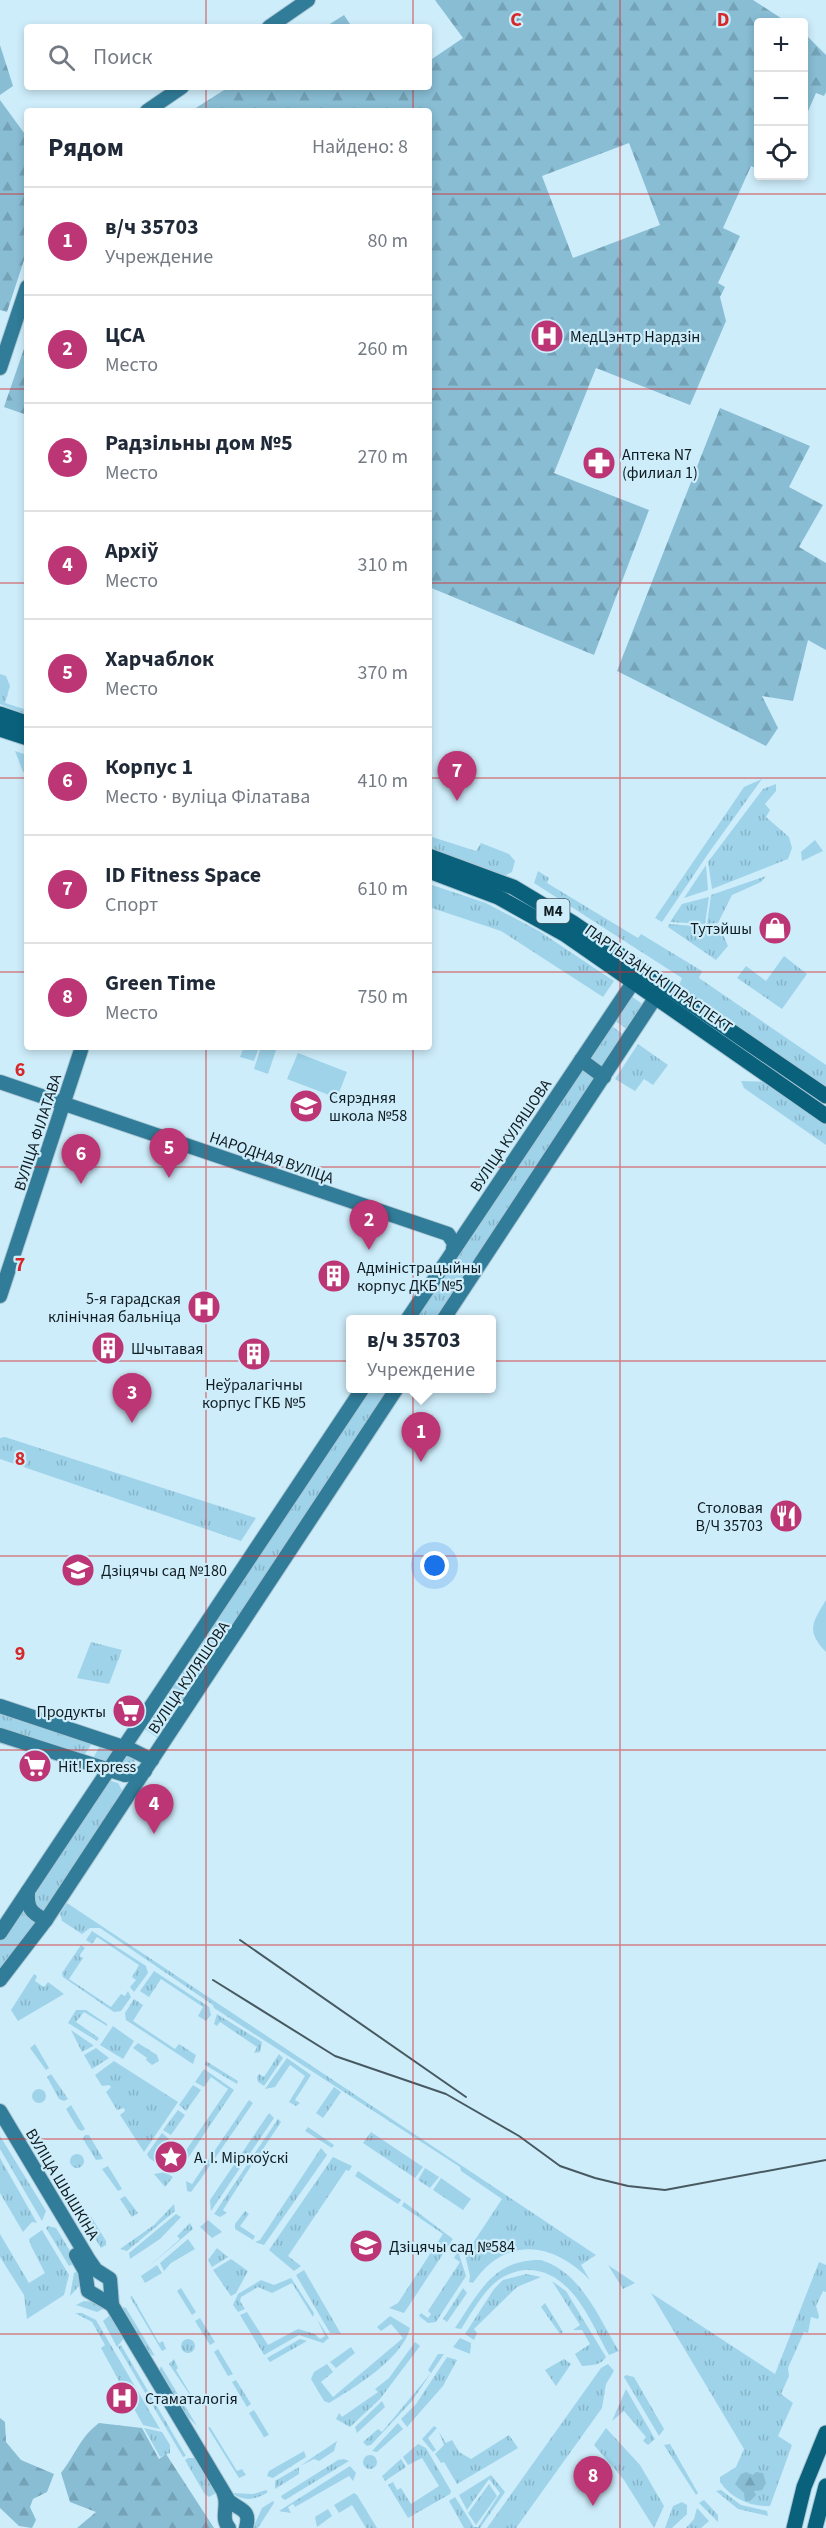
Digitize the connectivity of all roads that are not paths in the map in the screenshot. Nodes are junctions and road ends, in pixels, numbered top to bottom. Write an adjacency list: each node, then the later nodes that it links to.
1 (308, 0): 2 (main road)
2 (273, 24)
3 (178, 90): 4 (main road)
4 (151, 108)
5 (24, 296): 6 (main road)
6 (0, 368)
7 (0, 714): 8 (main road)
8 (24, 722)
9 (0, 729): 10 (main road)
10 (24, 737)
11 (432, 857): 13 (main road, ПАРТЫЗАНСКІ ПРАСПЕКТ / М4)
12 (432, 872): 14 (main road, ПАРТЫЗАНСКІ ПРАСПЕКТ / М4)
13 (513, 887): 14 (main road); 15 (main road, ПАРТЫЗАНСКІ ПРАСПЕКТ / М4)
14 (498, 897): 16 (main road, ПАРТЫЗАНСКІ ПРАСПЕКТ / М4)
15 (641, 969): 16 (main road, ВУЛІЦА КУЛЯШОВА); 17 (main road, ПАРТЫЗАНСКІ ПРАСПЕКТ / М4)
16 (632, 983): 17 (main road, ПАРТЫЗАНСКІ ПРАСПЕКТ / М4); 19 (main road, ВУЛІЦА КУЛЯШОВА)
17 (660, 991): 20 (main road); 22 (main road, ПАРТЫЗАНСКІ ПРАСПЕКТ / М4); 24 (main road, ПАРТЫЗАНСКІ ПРАСПЕКТ / М4)
18 (81, 1050): 23 (main road, ВУЛІЦА ФІЛАТАВА)
19 (581, 1060): 20 (main road); 25 (main road, ВУЛІЦА КУЛЯШОВА)
20 (604, 1077): 28 (main road)
21 (0, 1082): 23 (main road, НАРОДНАЯ ВУЛІЦА)
22 (826, 1096)
23 (63, 1104): 25 (main road, НАРОДНАЯ ВУЛІЦА); 26 (main road, ВУЛІЦА ФІЛАТАВА)
24 (826, 1116)
25 (453, 1249): 27 (main road, ВУЛІЦА КУЛЯШОВА)
26 (0, 1296)
27 (410, 1315)
28 (446, 1315)
29 (360, 1393): 33 (main road, ВУЛІЦА КУЛЯШОВА)
30 (394, 1393): 34 (main road, ВУЛІЦА КУЛЯШОВА)
31 (0, 1706): 33 (main road)
32 (0, 1735): 35 (main road)
33 (123, 1747): 34 (main road); 35 (main road, ВУЛІЦА КУЛЯШОВА)
34 (148, 1765): 35 (main road); 37 (main road, ВУЛІЦА КУЛЯШОВА)
35 (108, 1769): 36 (main road, ВУЛІЦА КУЛЯШОВА)
36 (28, 1891): 37 (main road); 38 (main road, ВУЛІЦА КУЛЯШОВА)
37 (46, 1920): 39 (main road, ВУЛІЦА КУЛЯШОВА)
38 (0, 1933)
39 (0, 1980)
40 (0, 2111): 42 (main road, ВУЛІЦА ШЫШКІНА)
41 (0, 2127): 43 (main road, ВУЛІЦА ШЫШКІНА)
42 (100, 2272): 43 (main road); 44 (main road)
43 (87, 2280): 45 (main road)
44 (111, 2288): 45 (main road); 46 (main road)
45 (96, 2298): 46 (main road)
46 (112, 2305): 49 (main road)
47 (826, 2433): 53 (main road)
48 (826, 2486): 54 (main road)
49 (224, 2492): 50 (main road); 51 (main road)
50 (237, 2506): 51 (main road); 52 (main road)
51 (227, 2522)
52 (245, 2526)
53 (794, 2528)
54 (816, 2528)

